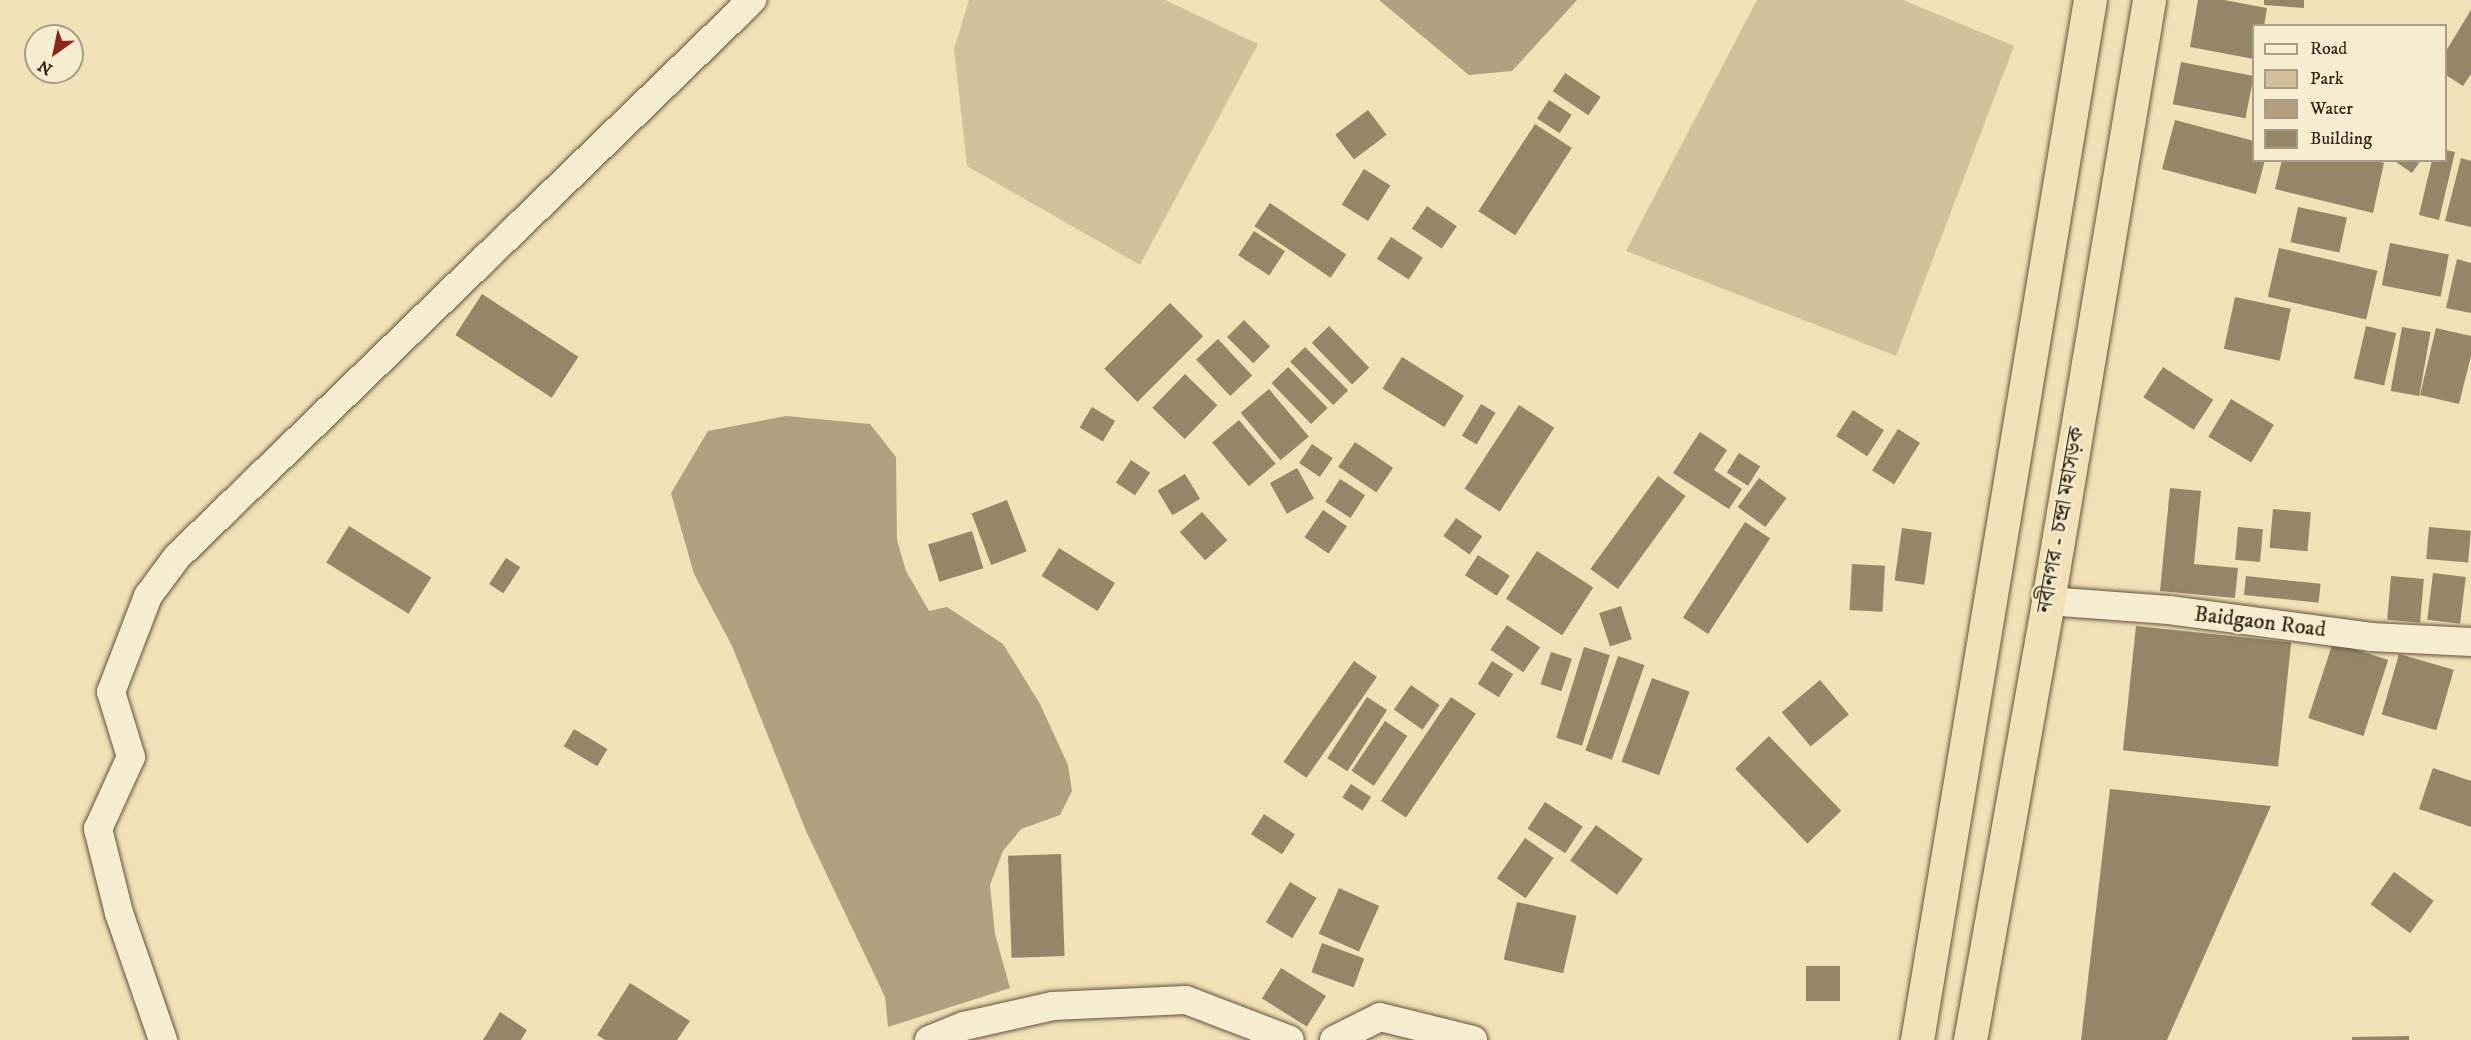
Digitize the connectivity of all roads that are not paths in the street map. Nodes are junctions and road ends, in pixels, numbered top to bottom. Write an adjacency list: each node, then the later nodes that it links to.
1 (752, 0): 6 (street)
2 (2090, 0): 11 (highway)
3 (2149, 0): 4 (highway, নবীনগর - চন্দ্রা মহাসড়ক)
4 (2048, 601): 5 (street, Baidgaon Road); 12 (highway, নবীনগর - চন্দ্রা মহাসড়ক)
5 (2471, 642)
6 (163, 1040)
7 (929, 1040): 8 (street)
8 (1290, 1040)
9 (1334, 1040): 10 (street)
10 (1473, 1040)
11 (1917, 1040)
12 (1970, 1040)

